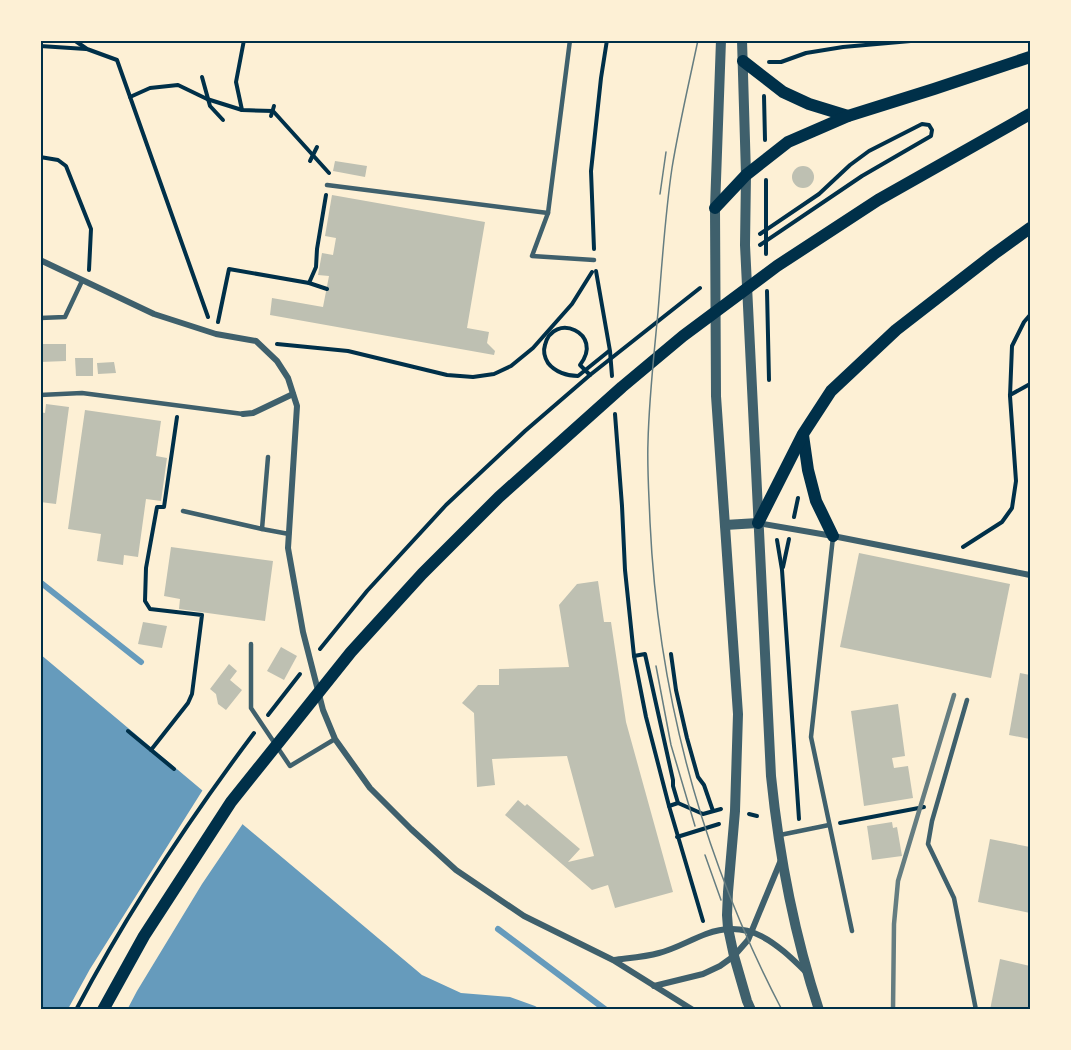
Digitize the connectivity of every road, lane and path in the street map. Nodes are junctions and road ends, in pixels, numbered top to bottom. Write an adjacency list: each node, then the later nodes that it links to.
1 (74, 40): 9 (path)
2 (244, 40): 17 (path)
3 (570, 40): 30 (lane)
4 (607, 40): 34 (path)
5 (721, 40): 29 (street)
6 (742, 40): 11 (street)
7 (922, 40): 12 (path)
8 (40, 46): 9 (path)
9 (87, 49): 14 (path)
10 (1030, 57): 20 (main road)
11 (742, 61): 20 (main road); 26 (street)
12 (781, 62)
13 (202, 77): 15 (path)
14 (130, 97): 15 (path); 40 (path)
15 (207, 99): 17 (path); 21 (path)
16 (274, 108): 17 (path); 19 (path); 23 (path)
17 (242, 110)
18 (1030, 114): 90 (main road)
19 (272, 116)
20 (848, 116): 26 (main road)
21 (223, 120)
22 (317, 147): 23 (path)
23 (313, 155): 25 (path); 28 (path)
24 (40, 156): 35 (path)
25 (310, 161)
26 (746, 175): 29 (main road); 56 (street)
27 (862, 176): 32 (path)
28 (327, 185): 30 (lane); 36 (path)
29 (715, 208): 57 (street)
30 (548, 213): 34 (lane)
31 (1030, 228): 52 (main road)
32 (766, 231)
33 (40, 260): 35 (street)
34 (594, 260)
35 (82, 281): 39 (lane); 40 (street)
36 (309, 283): 37 (path); 40 (path)
37 (327, 289)
38 (1030, 315): 48 (path)
39 (40, 318)
40 (216, 334): 41 (street)
41 (256, 341): 42 (path); 47 (street)
42 (610, 351): 43 (path); 45 (path)
43 (590, 375)
44 (1030, 384): 48 (path)
45 (612, 385)
46 (40, 394): 49 (lane)
47 (293, 394): 51 (street); 60 (street)
48 (1010, 396): 62 (path)
49 (179, 405): 51 (lane); 70 (path)
50 (614, 407): 66 (path)
51 (243, 414)
52 (802, 434): 54 (main road); 61 (main road)
53 (268, 457): 59 (lane)
54 (782, 473): 56 (main road); 58 (path)
55 (183, 511): 59 (lane)
56 (758, 523): 57 (street); 58 (street); 80 (street)
57 (725, 525): 76 (street)
58 (792, 528): 61 (street); 77 (path)
59 (262, 529): 60 (lane)
60 (289, 534): 69 (street)
61 (833, 536): 63 (street); 79 (lane)
62 (963, 547)
63 (1030, 575)
64 (251, 645): 69 (lane)
65 (671, 654): 75 (path)
66 (634, 656): 72 (path); 74 (path)
67 (967, 700): 73 (lane)
68 (128, 730): 70 (path)
69 (335, 739): 87 (street)
70 (151, 750): 71 (path)
71 (174, 769)
72 (678, 803): 74 (path); 75 (path)
73 (936, 805): 79 (path); 94 (lane)
74 (669, 806): 85 (path)
75 (713, 811): 76 (path)
76 (735, 811): 78 (path); 82 (street)
77 (798, 812)
78 (757, 816)
79 (828, 825): 80 (lane); 84 (lane)
80 (777, 836): 81 (street)
81 (781, 859): 83 (street); 88 (street)
82 (728, 928): 83 (street); 85 (street); 86 (street)
83 (752, 931): 86 (street); 88 (street)
84 (852, 931)
85 (708, 933): 87 (street)
86 (734, 957): 89 (street); 92 (street)
87 (613, 960): 89 (street)
88 (806, 972): 93 (street)
89 (654, 986): 91 (street)
90 (104, 1010)
91 (693, 1010)
92 (751, 1010)
93 (819, 1010)
94 (976, 1010)

